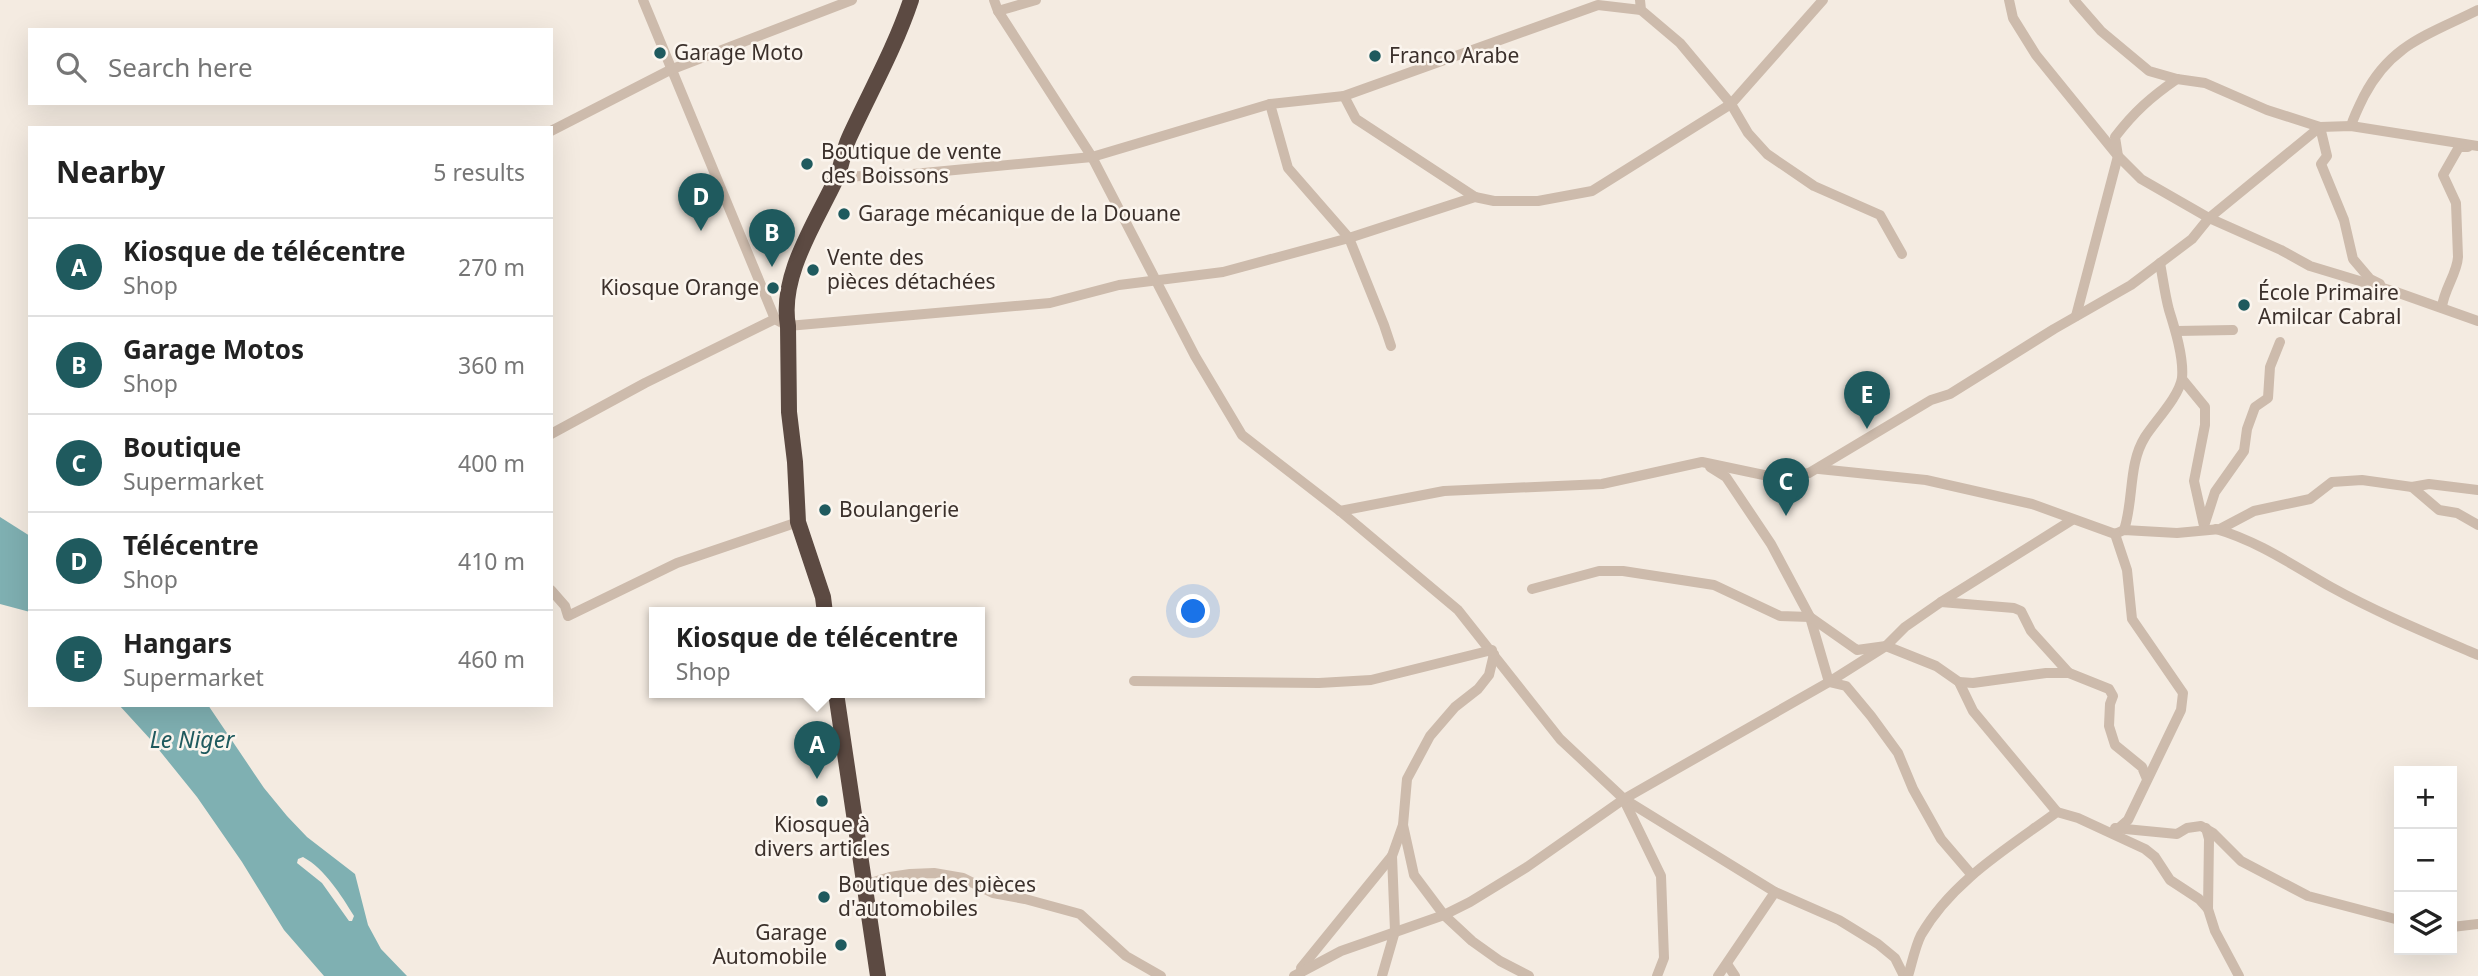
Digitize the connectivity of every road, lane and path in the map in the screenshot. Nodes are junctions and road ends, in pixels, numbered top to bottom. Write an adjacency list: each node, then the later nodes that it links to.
1 (643, 0): 11 (street)
2 (852, 0): 11 (street)
3 (911, 0): 22 (highway)
4 (1036, 0): 9 (street)
5 (1823, 0): 15 (street)
6 (2009, 0): 20 (street)
7 (2074, 0): 12 (street)
8 (1641, 5): 13 (street); 15 (street)
9 (996, 6): 21 (street)
10 (2478, 10): 16 (street)
11 (670, 70): 18 (street); 33 (street)
12 (2177, 79): 17 (street); 20 (street)
13 (1344, 96): 14 (street); 23 (street)
14 (1270, 104): 21 (street); 25 (street)
15 (1731, 104): 23 (street); 26 (street)
16 (2351, 126): 17 (street); 19 (street)
17 (2320, 127): 24 (street); 29 (street)
18 (553, 130)
19 (2476, 149): 30 (street)
20 (2118, 156): 24 (street); 31 (street)
21 (1092, 157): 22 (street); 28 (street)
22 (837, 177): 33 (highway)
23 (1475, 197): 25 (street)
24 (2209, 218): 27 (street); 29 (street)
25 (1349, 238): 28 (street); 37 (street)
26 (1902, 254)
27 (2160, 263): 31 (street); 35 (street)
28 (1157, 281): 33 (street); 44 (street)
29 (2396, 292): 30 (street)
30 (2442, 307): 32 (street)
31 (2076, 316): 41 (street)
32 (2478, 321)
33 (782, 322): 39 (street); 46 (highway)
34 (2233, 330): 35 (street)
35 (2177, 331): 38 (street)
36 (2280, 342): 48 (street)
37 (1391, 346)
38 (2182, 379): 48 (street); 50 (street)
39 (553, 434)
40 (1702, 462): 41 (street); 44 (street); 55 (street)
41 (1819, 469): 45 (street)
42 (2412, 487): 43 (street); 47 (street); 49 (street)
43 (2478, 489)
44 (1340, 511): 57 (street)
45 (2073, 520): 50 (street); 53 (street)
46 (799, 522): 52 (street); 54 (highway)
47 (2478, 525)
48 (2204, 526): 49 (street)
49 (2220, 529): 50 (street); 58 (street)
50 (2120, 532): 64 (street)
51 (1532, 589): 55 (street)
52 (553, 592)
53 (1941, 602): 56 (street); 59 (street)
54 (824, 607)
55 (1810, 617): 56 (street); 61 (street)
56 (1886, 646): 61 (street); 62 (street)
57 (1493, 652): 60 (street); 65 (street); 67 (street)
58 (2478, 655)
59 (2069, 673): 62 (street); 64 (street)
60 (1134, 681)
61 (1829, 682): 65 (street); 72 (street)
62 (1959, 682): 66 (street)
63 (837, 698): 73 (highway)
64 (2147, 779): 68 (street)
65 (1624, 799): 74 (street); 76 (street); 87 (street)
66 (2057, 813): 70 (street); 72 (street)
67 (1402, 825): 71 (street); 76 (street)
68 (2120, 827): 69 (street); 70 (street)
69 (2206, 828): 75 (street); 77 (street)
70 (2103, 830): 75 (street)
71 (1392, 856): 80 (street); 82 (street)
72 (1971, 874): 90 (street)
73 (863, 885): 83 (highway); 84 (street)
74 (1775, 892): 81 (street); 90 (street)
75 (2208, 909): 91 (street)
76 (1444, 915): 80 (street); 86 (street)
77 (2394, 919)
78 (2478, 924): 79 (street)
79 (2457, 926)
80 (1395, 931): 82 (street); 85 (street)
81 (1727, 964): 88 (street); 89 (street)
82 (1295, 975)
83 (878, 976)
84 (1161, 976)
85 (1382, 976)
86 (1530, 976)
87 (1657, 976)
88 (1718, 976)
89 (1735, 976)
90 (1906, 976)
91 (2239, 976)

